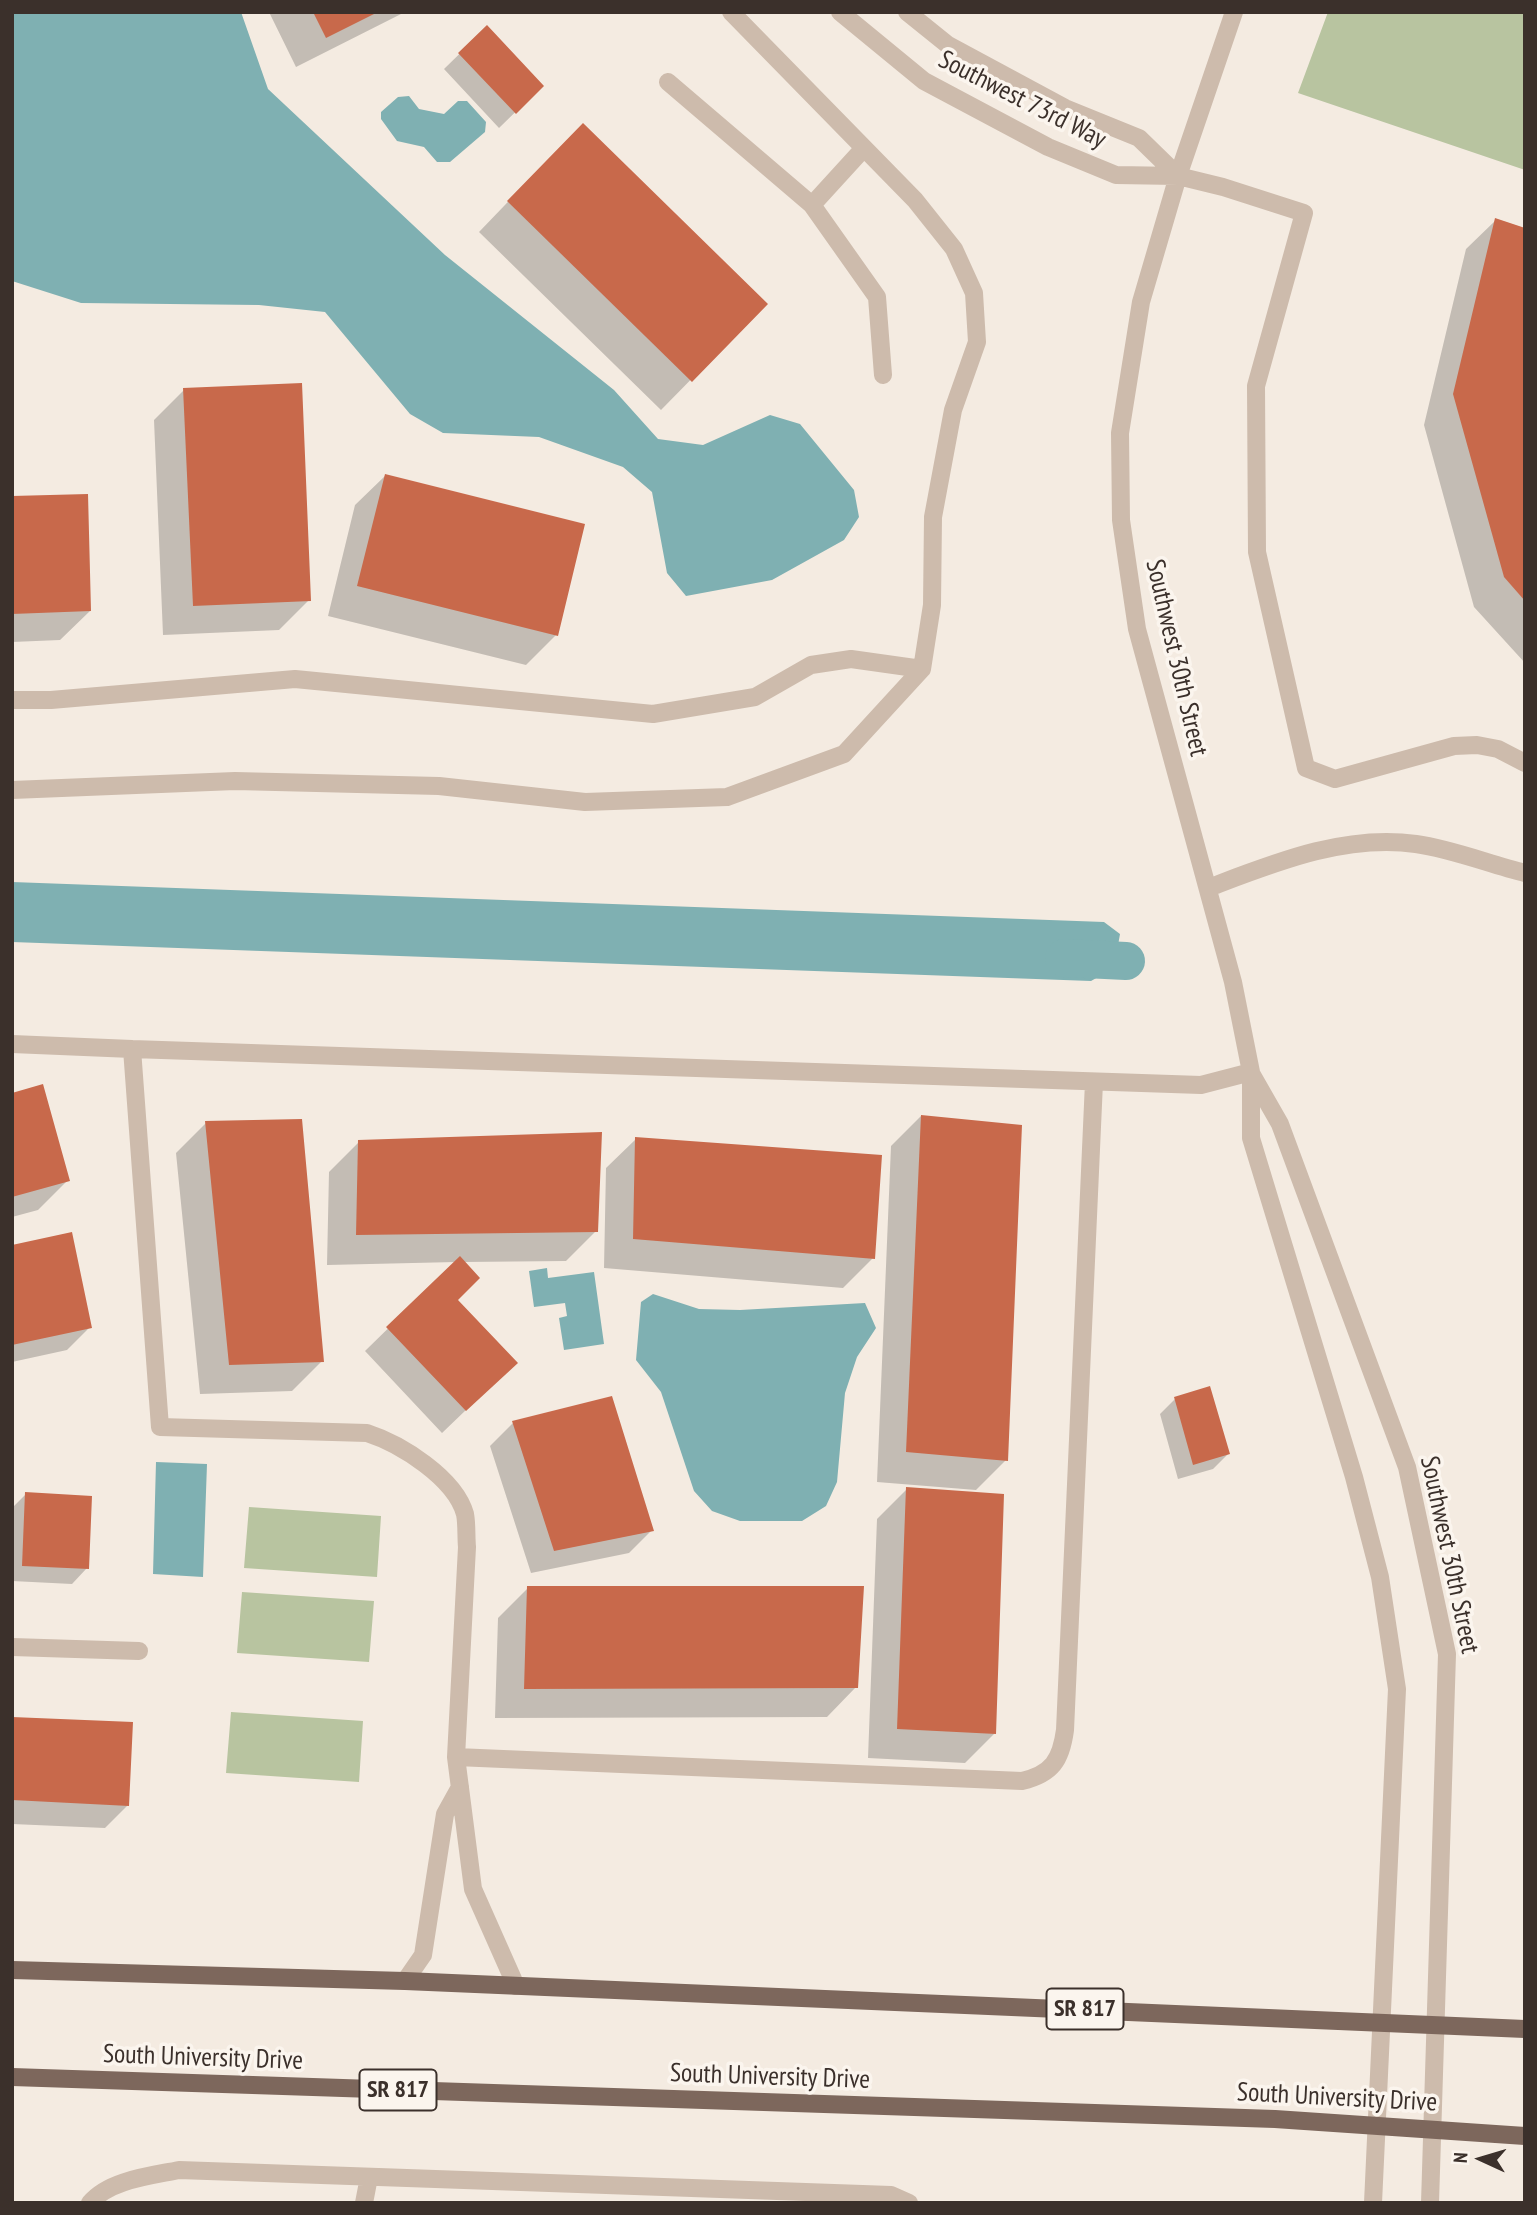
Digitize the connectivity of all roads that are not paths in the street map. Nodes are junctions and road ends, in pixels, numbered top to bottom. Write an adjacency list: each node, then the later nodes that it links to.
1 (731, 12): 6 (street)
2 (840, 12): 7 (street, Southwest 73rd Way)
3 (908, 12): 7 (street, Southwest 73rd Way)
4 (1234, 12): 7 (street, Southwest 30th Street)
5 (668, 82): 8 (street)
6 (864, 148): 8 (street); 10 (street)
7 (1178, 176): 12 (street); 15 (street, Southwest 30th Street)
8 (812, 205): 9 (street)
9 (883, 374)
10 (922, 669): 11 (street); 13 (street)
11 (12, 700)
12 (1525, 763)
13 (12, 790)
14 (1525, 873): 15 (street)
15 (1208, 888): 18 (street, Southwest 30th Street)
16 (12, 1044): 17 (street)
17 (132, 1049): 19 (street); 22 (street)
18 (1251, 1072): 19 (street); 27 (street, Southwest 30th Street); 28 (street, Southwest 30th Street)
19 (1094, 1082): 22 (street)
20 (12, 1647): 21 (street)
21 (139, 1651)
22 (456, 1757): 23 (street)
23 (460, 1787): 25 (street); 26 (street)
24 (12, 1970): 25 (main road, SR 817)
25 (405, 1981): 26 (main road, SR 817)
26 (516, 1986): 27 (main road, SR 817)
27 (1381, 2021): 28 (main road, SR 817); 31 (street, Southwest 30th Street)
28 (1437, 2023): 29 (main road, SR 817); 32 (street, Southwest 30th Street)
29 (1525, 2029)
30 (12, 2077): 31 (main road, South University Drive / SR 817)
31 (1376, 2126): 32 (main road, South University Drive / SR 817); 38 (street, Southwest 30th Street)
32 (1433, 2130): 33 (main road, South University Drive / SR 817); 39 (street, Southwest 30th Street)
33 (1525, 2136)
34 (369, 2177): 35 (street); 36 (street); 37 (street)
35 (90, 2203)
36 (364, 2203)
37 (909, 2203)
38 (1373, 2203)
39 (1430, 2203)

